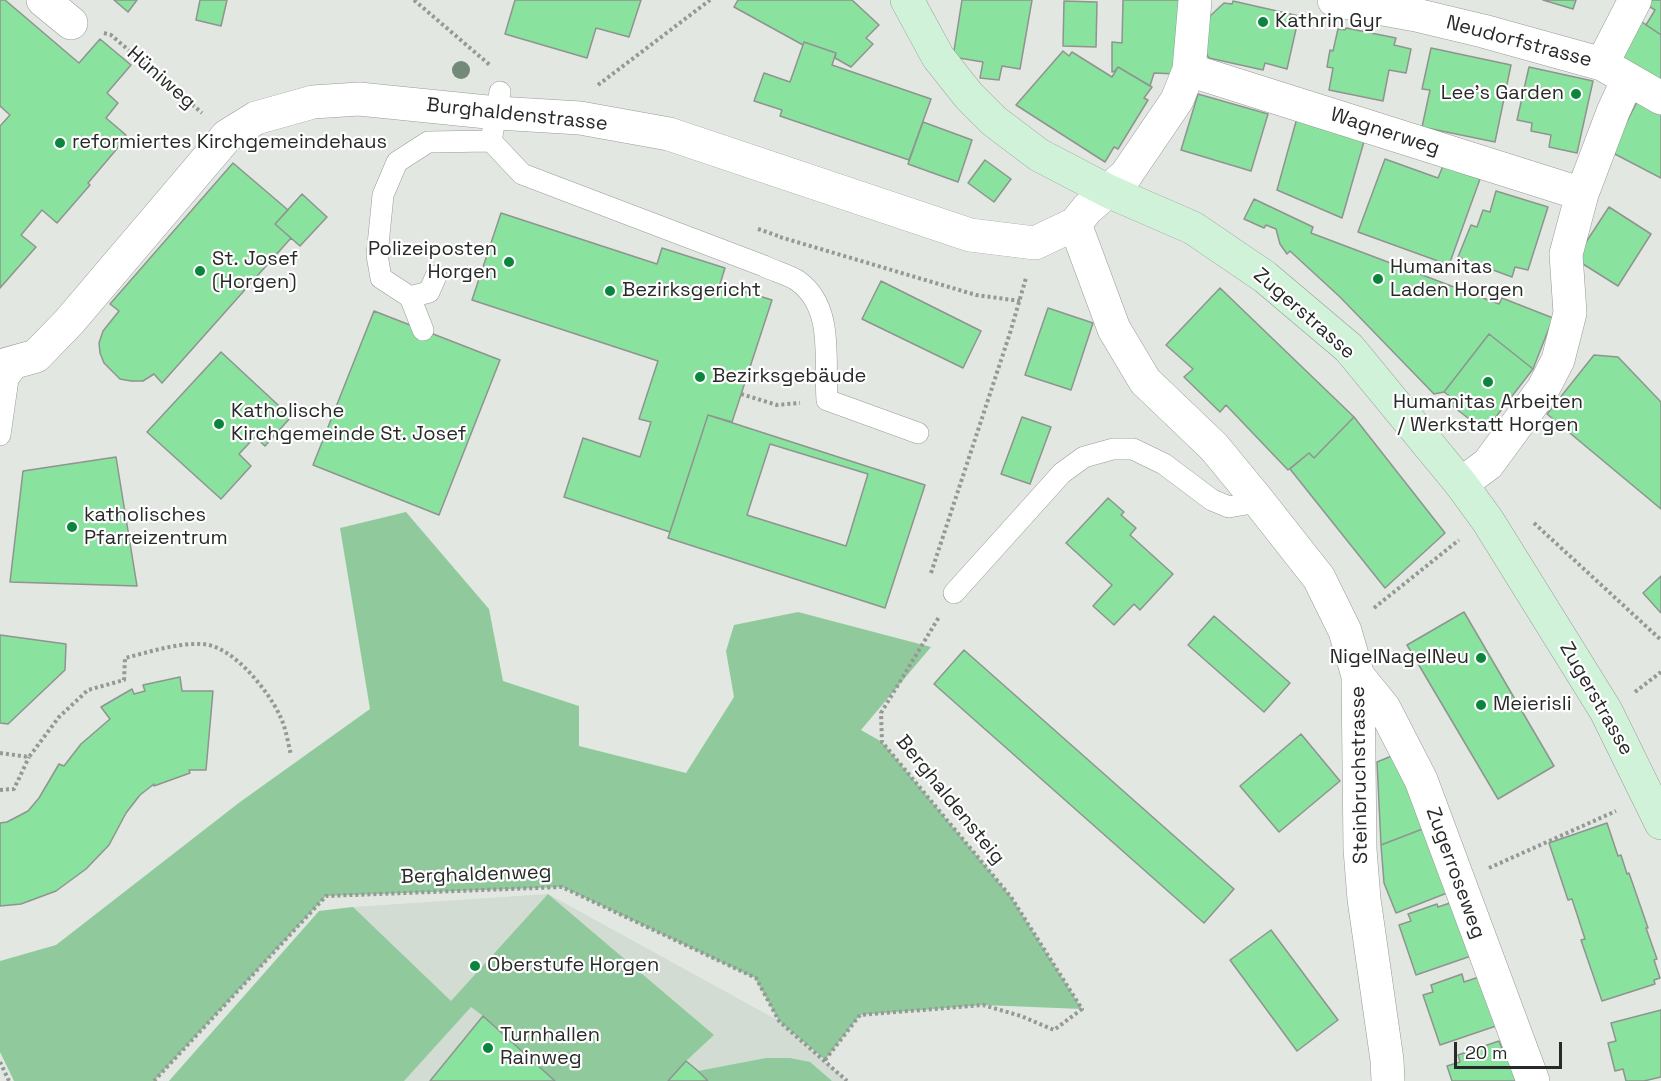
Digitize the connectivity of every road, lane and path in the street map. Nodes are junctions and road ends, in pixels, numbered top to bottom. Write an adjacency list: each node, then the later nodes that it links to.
1 (44, 0): 8 (street)
2 (414, 0): 14 (path)
3 (710, 0): 12 (path)
4 (907, 0): 16 (main road, Zugerstrasse)
5 (1195, 0): 10 (street, Burghaldenstrasse)
6 (1334, 0): 11 (street, Neudorfstrasse)
7 (1635, 0): 11 (street)
8 (71, 22)
9 (111, 35): 15 (path, Hüniweg)
10 (1189, 70): 16 (street, Burghaldenstrasse); 17 (street, Wagnerweg)
11 (1615, 72): 13 (street, Neudorfstrasse); 17 (street)
12 (594, 88)
13 (1661, 98)
14 (496, 115): 18 (street, Burghaldenstrasse); 19 (lane); 21 (lane); 23 (street, Burghaldenstrasse)
15 (210, 121)
16 (1108, 191): 18 (street, Burghaldenstrasse); 28 (main road, Zugerstrasse)
17 (1582, 194): 28 (street)
18 (1075, 224): 29 (street, Steinbruchstrasse)
19 (764, 266): 25 (lane); 31 (path)
20 (436, 276): 21 (lane)
21 (410, 297): 22 (lane)
22 (423, 330)
23 (11, 363): 27 (lane)
24 (741, 394): 25 (path)
25 (827, 400): 26 (lane)
26 (918, 433)
27 (0, 435)
28 (1461, 484): 30 (main road, Zugerstrasse)
29 (1256, 498): 31 (lane); 32 (street, Steinbruchstrasse)
30 (1492, 528): 32 (path); 33 (path); 42 (main road, Zugerstrasse)
31 (954, 593): 44 (path, Berghaldensteig)
32 (1345, 631): 35 (street, Steinbruchstrasse)
33 (1661, 640)
34 (1661, 672): 36 (path)
35 (1358, 676): 43 (street, Zugerroseweg); 49 (street, Steinbruchstrasse)
36 (1631, 695)
37 (0, 753): 39 (path)
38 (291, 755): 39 (path)
39 (29, 757): 40 (path)
40 (0, 790)
41 (1617, 810): 43 (path)
42 (1661, 823)
43 (1458, 882): 50 (street, Zugerroseweg)
44 (825, 1060): 47 (path, Berghaldenweg); 48 (path, Berghaldenweg)
45 (0, 1062): 46 (path)
46 (9, 1081)
47 (154, 1081)
48 (847, 1081)
49 (1388, 1081)
50 (1533, 1081)

